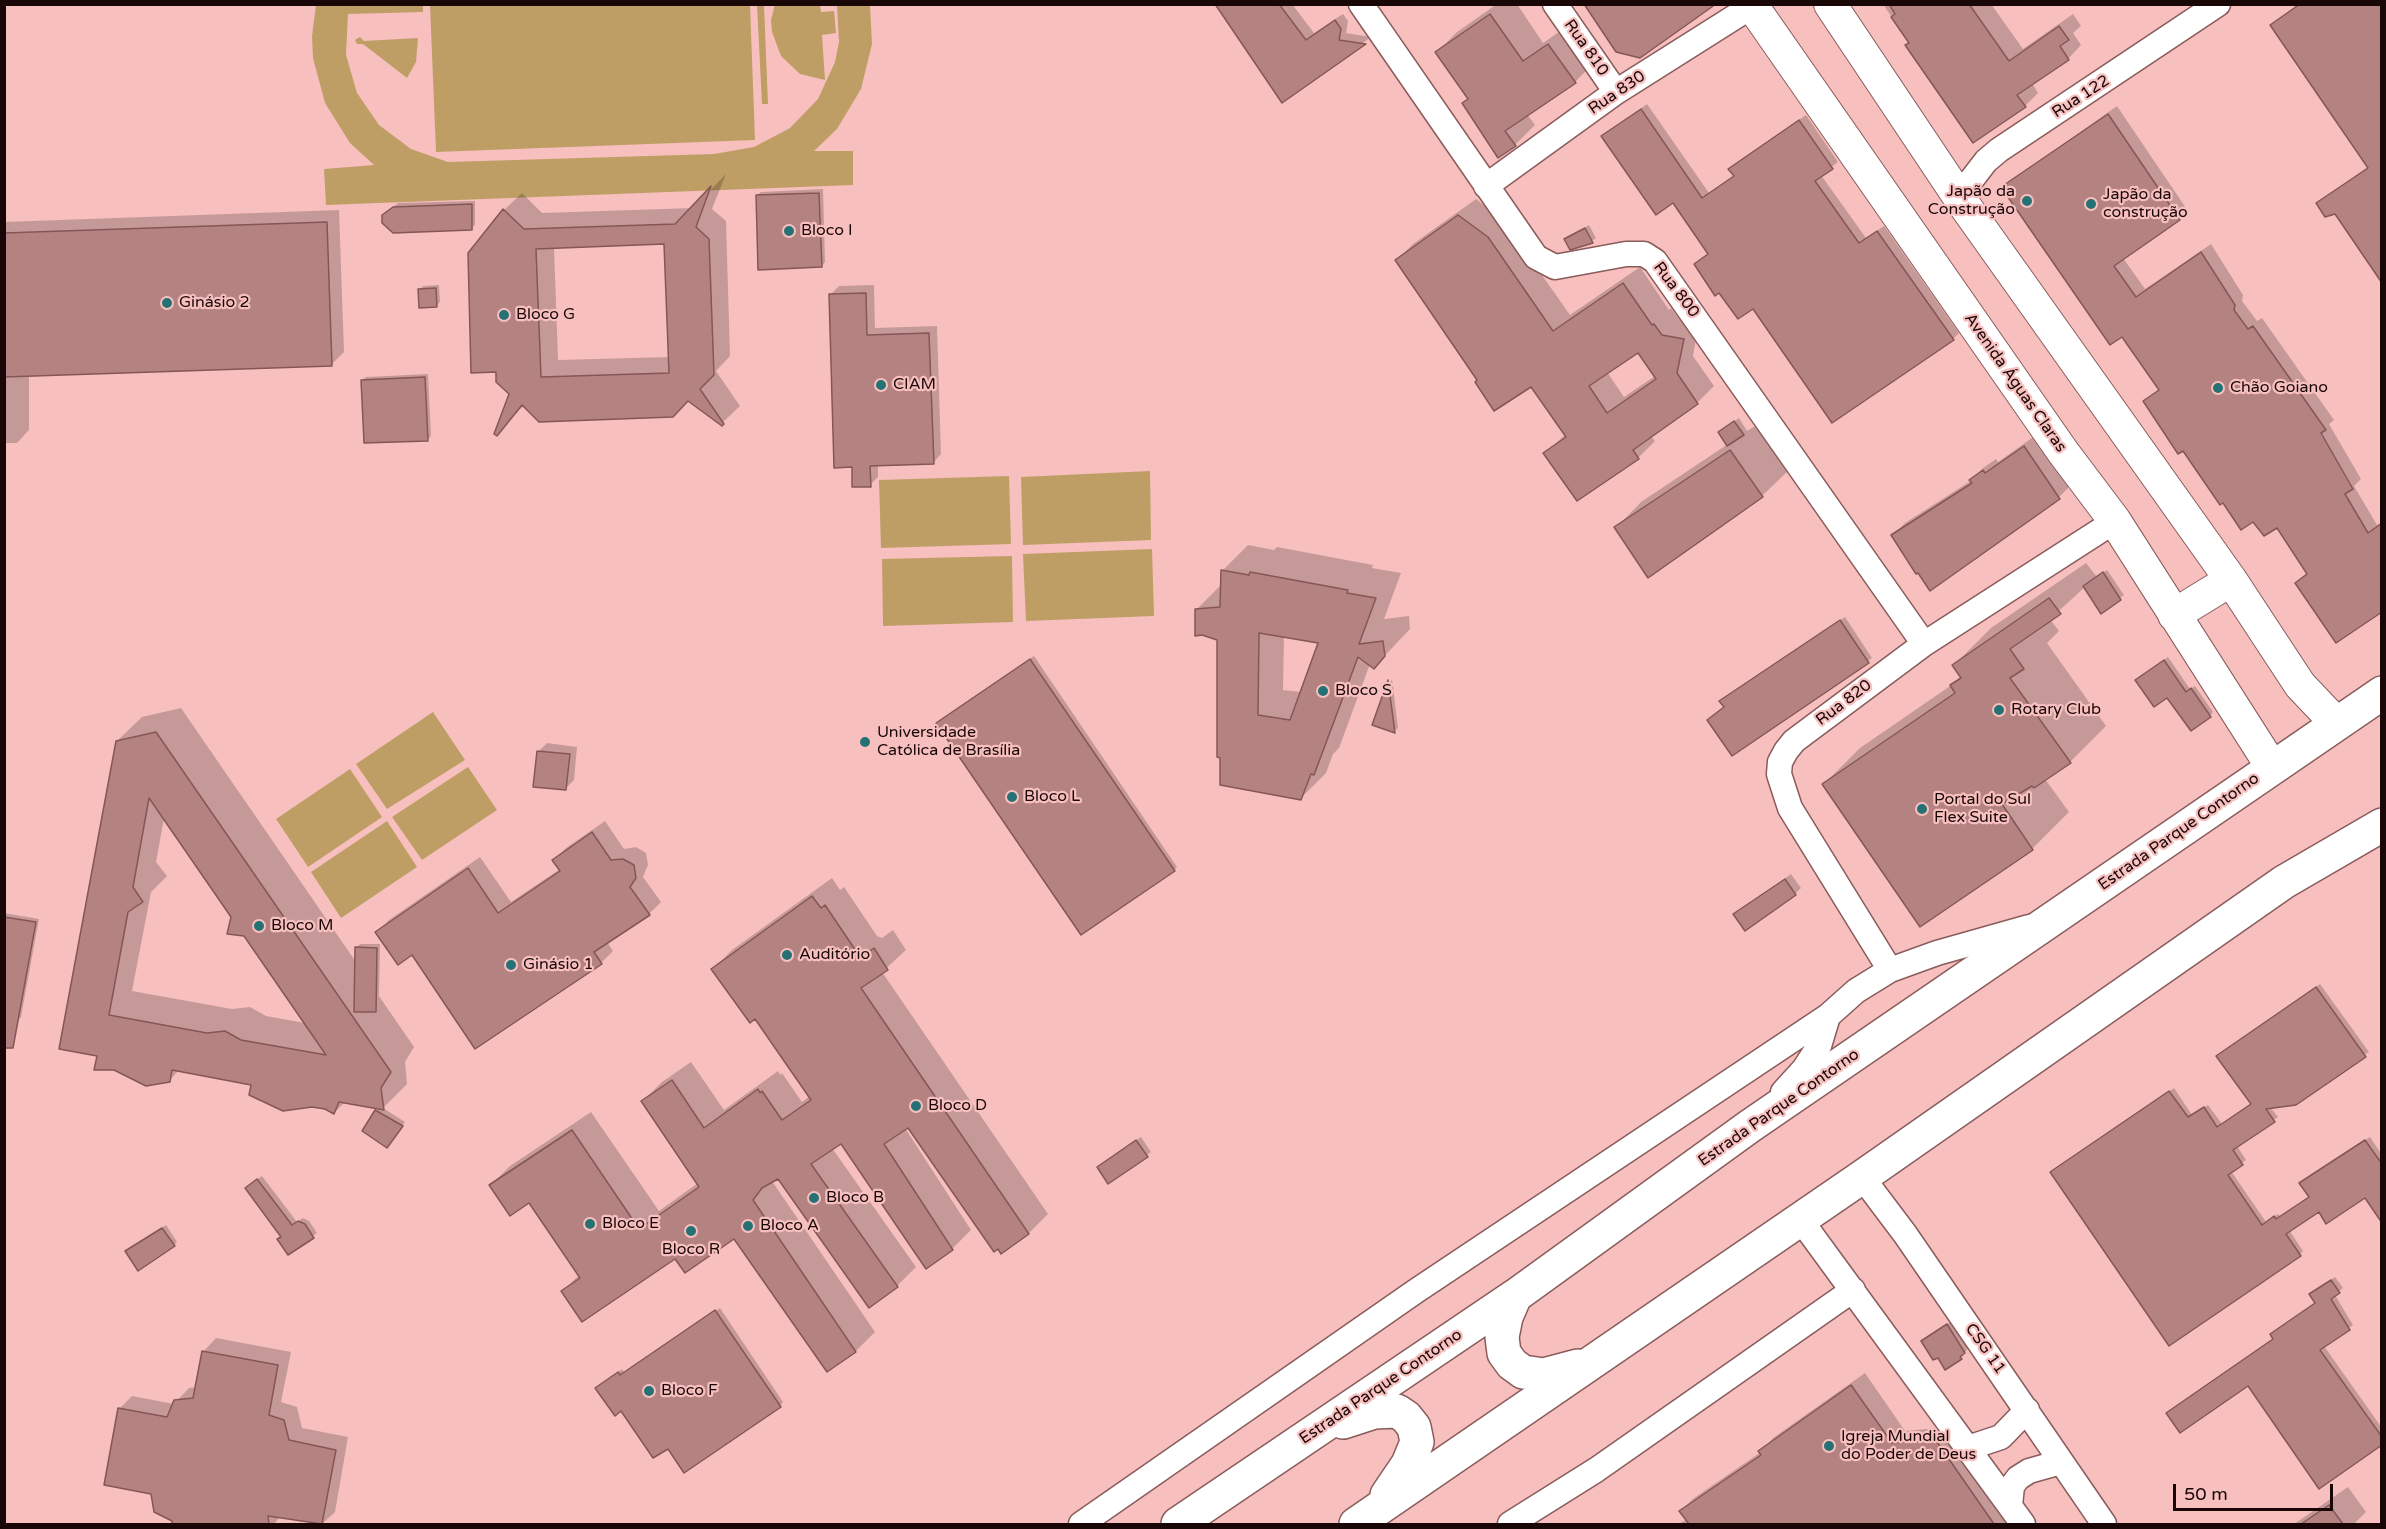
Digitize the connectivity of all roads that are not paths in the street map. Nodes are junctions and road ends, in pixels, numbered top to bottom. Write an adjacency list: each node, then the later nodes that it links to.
1 (1361, 4): 7 (street, Rua 800)
2 (1555, 4): 6 (street, Rua 810)
3 (1830, 4): 8 (main road)
4 (2218, 4): 8 (street, Rua 122)
5 (1751, 5): 6 (street, Rua 830); 9 (main road, Avenida Águas Claras)
6 (1616, 92): 7 (street, Rua 830)
7 (1486, 186): 12 (street, Rua 800)
8 (1965, 206): 10 (main road)
9 (2115, 520): 11 (main road, Avenida Águas Claras); 12 (street, Rua 820)
10 (2231, 580): 11 (main road); 14 (main road)
11 (2174, 615): 15 (main road, Avenida Águas Claras)
12 (1924, 644): 18 (street, Rua 820)
13 (2382, 693): 14 (highway, Estrada Parque Contorno)
14 (2336, 723): 15 (highway, Estrada Parque Contorno)
15 (2272, 767): 17 (highway, Estrada Parque Contorno)
16 (2378, 836): 21 (highway)
17 (2052, 921): 18 (street); 20 (highway, Estrada Parque Contorno)
18 (1890, 970): 19 (street)
19 (1828, 1017): 20 (street); 32 (street)
20 (1750, 1126): 24 (highway, Estrada Parque Contorno)
21 (1862, 1177): 22 (highway); 26 (street, CSG 11)
22 (1800, 1219): 23 (street); 25 (highway)
23 (1853, 1290): 28 (street); 34 (street)
24 (1515, 1296): 25 (highway); 27 (highway, Estrada Parque Contorno)
25 (1586, 1365): 31 (highway)
26 (2027, 1410): 28 (street); 29 (street, CSG 11)
27 (1318, 1431): 31 (highway); 33 (highway, Estrada Parque Contorno)
28 (1968, 1448): 30 (street)
29 (2061, 1462): 30 (street); 35 (street, CSG 11)
30 (2016, 1515)
31 (1365, 1518)
32 (1081, 1524)
33 (1178, 1524)
34 (1510, 1524)
35 (2104, 1524)

